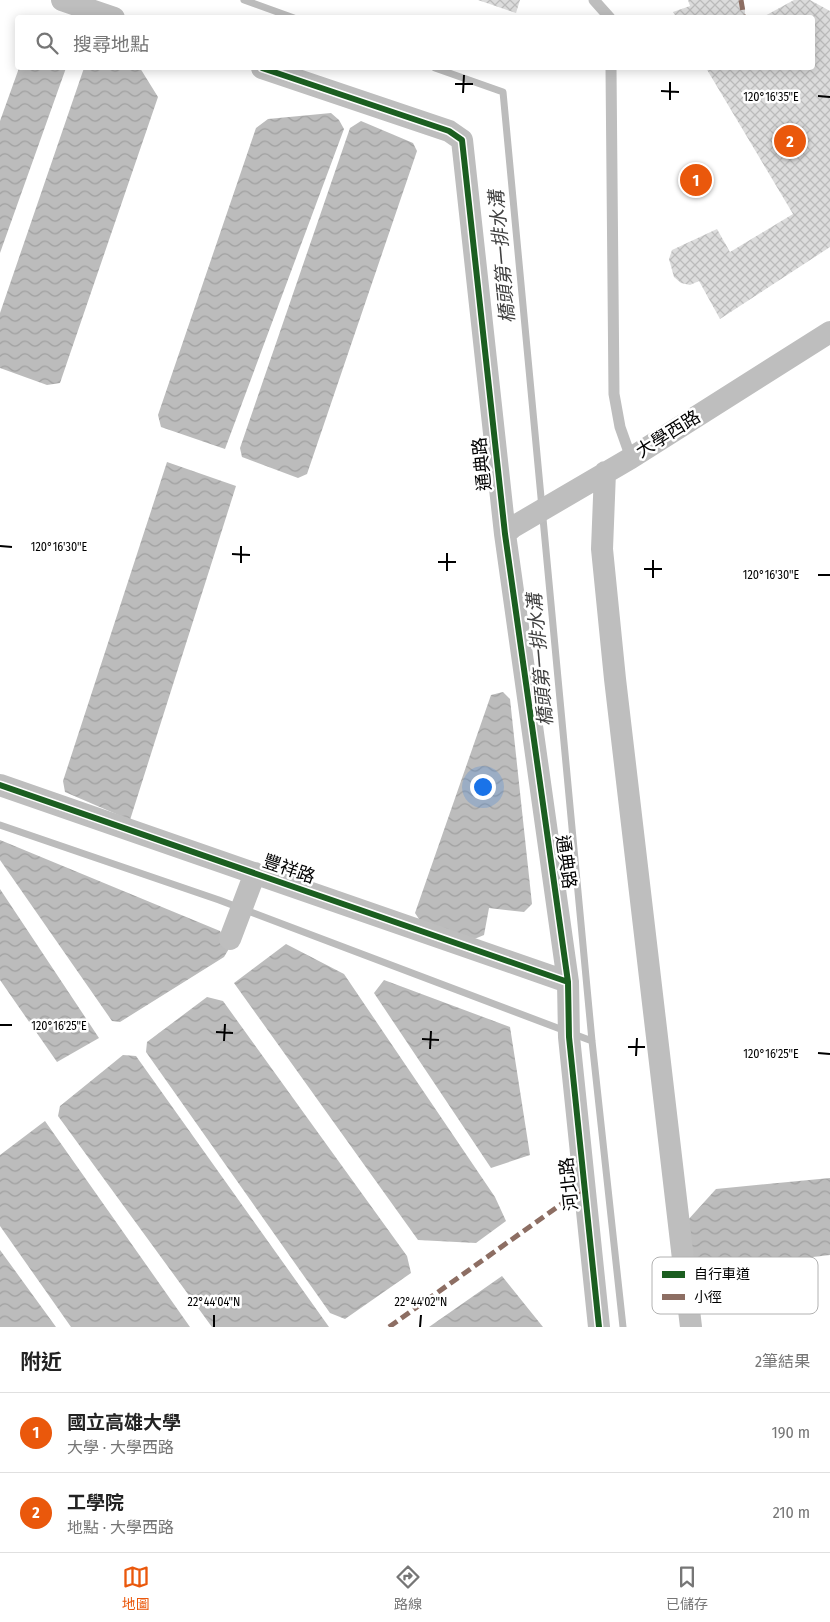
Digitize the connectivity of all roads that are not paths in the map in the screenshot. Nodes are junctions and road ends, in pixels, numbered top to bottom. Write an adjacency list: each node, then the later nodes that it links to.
1 (62, 0): 3 (street)
2 (594, 0): 4 (lane)
3 (105, 15)
4 (607, 15)
5 (268, 70): 10 (street, 通典路)
6 (611, 70): 8 (lane)
7 (830, 332): 8 (street, 大學西路)
8 (631, 458): 9 (street, 大學西路)
9 (600, 475): 10 (street, 大學西路); 16 (street)
10 (509, 531): 14 (street, 通典路)
11 (0, 785): 12 (street, 豐祥路)
12 (255, 873): 13 (street); 14 (street, 豐祥路)
13 (230, 940)
14 (568, 989): 15 (street, 通典路)
15 (569, 1037): 18 (street, 河北路)
16 (683, 1257)
17 (689, 1314): 19 (street)
18 (599, 1327)
19 (691, 1327)

